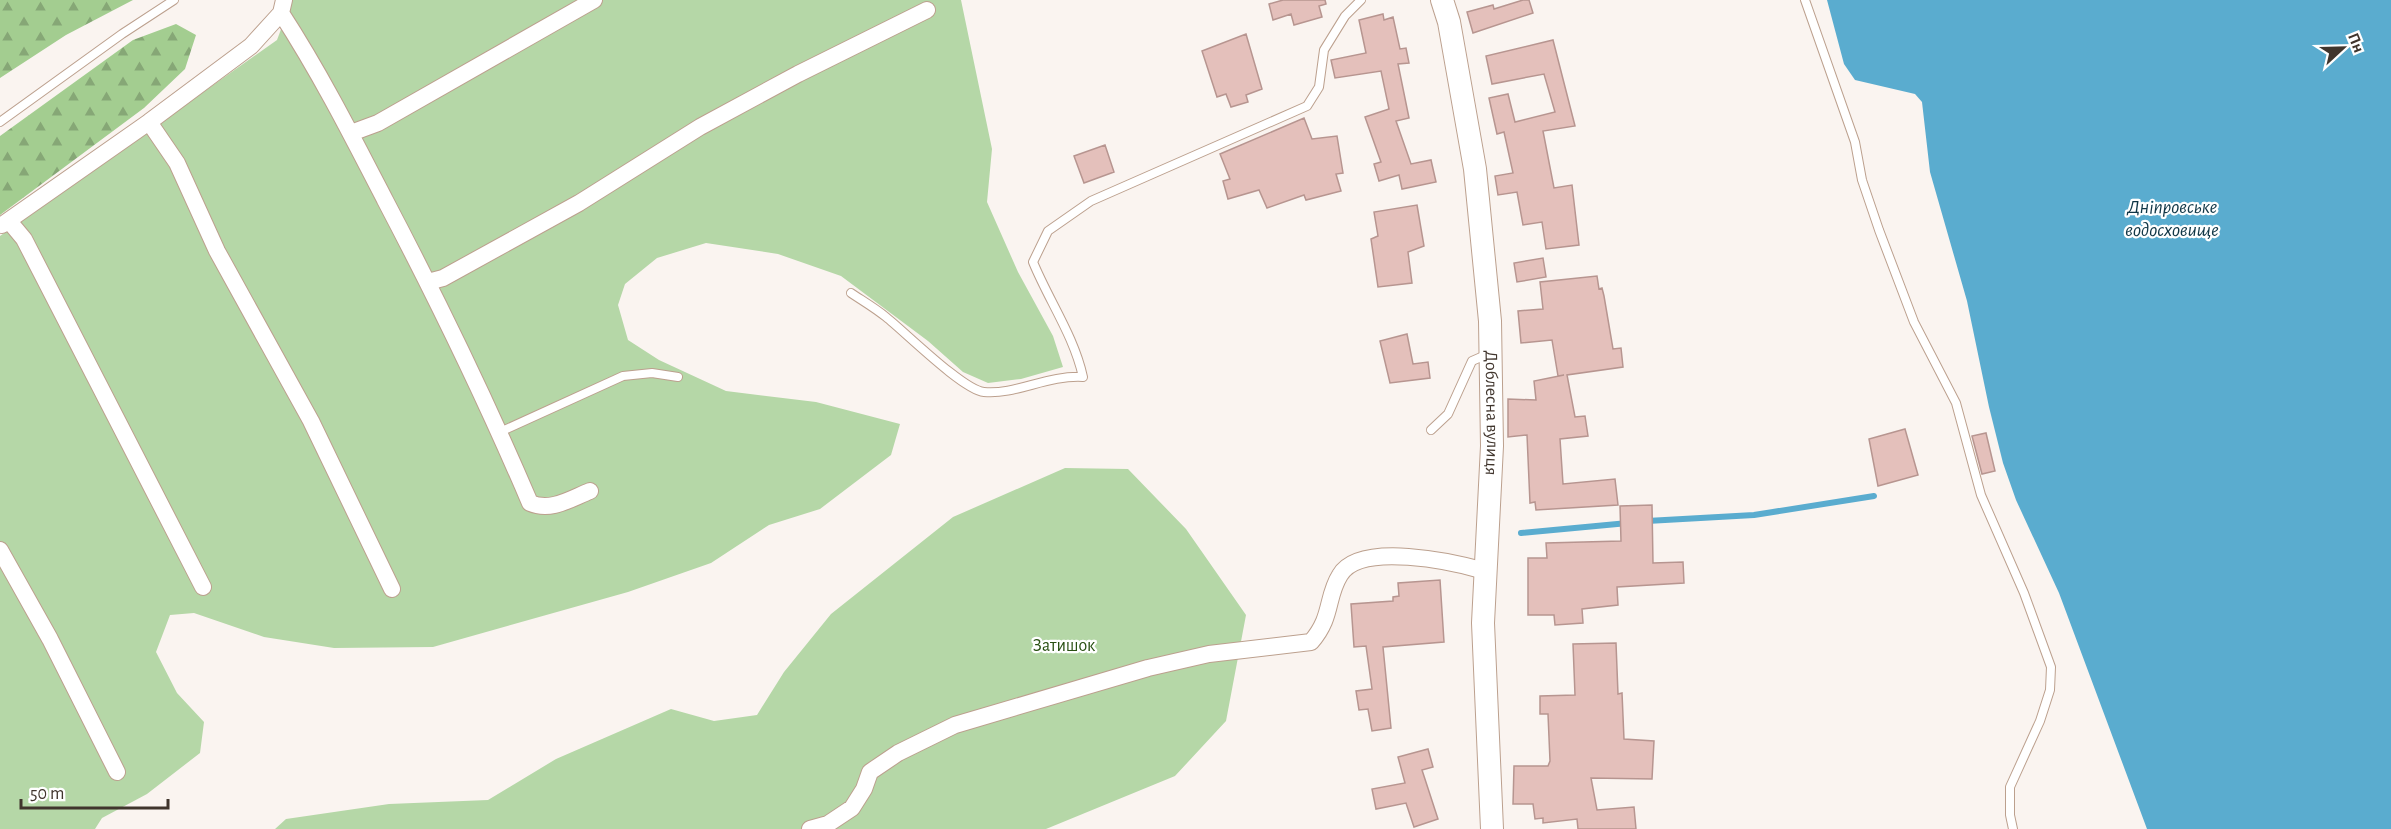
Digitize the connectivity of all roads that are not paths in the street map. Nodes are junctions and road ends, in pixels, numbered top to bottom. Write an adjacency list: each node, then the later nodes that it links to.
1 (174, 0): 8 (lane)
2 (594, 0): 10 (street)
3 (1361, 0): 13 (lane)
4 (1442, 0): 14 (street, Доблесна вулиця)
5 (1805, 0): 26 (lane)
6 (283, 6): 9 (street); 10 (street)
7 (927, 10): 12 (street)
8 (0, 122)
9 (149, 122): 11 (street); 22 (street)
10 (351, 133): 12 (street)
11 (5, 224): 21 (street)
12 (428, 282): 17 (street)
13 (851, 293)
14 (1491, 353): 16 (lane); 20 (street, Доблесна вулиця)
15 (678, 377): 17 (lane)
16 (1431, 430)
17 (500, 432): 18 (street)
18 (590, 491)
19 (0, 550): 23 (street)
20 (1485, 571): 24 (street); 25 (street, Доблесна вулиця)
21 (203, 587)
22 (392, 589)
23 (117, 772)
24 (810, 829)
25 (1492, 829)
26 (2013, 829)

